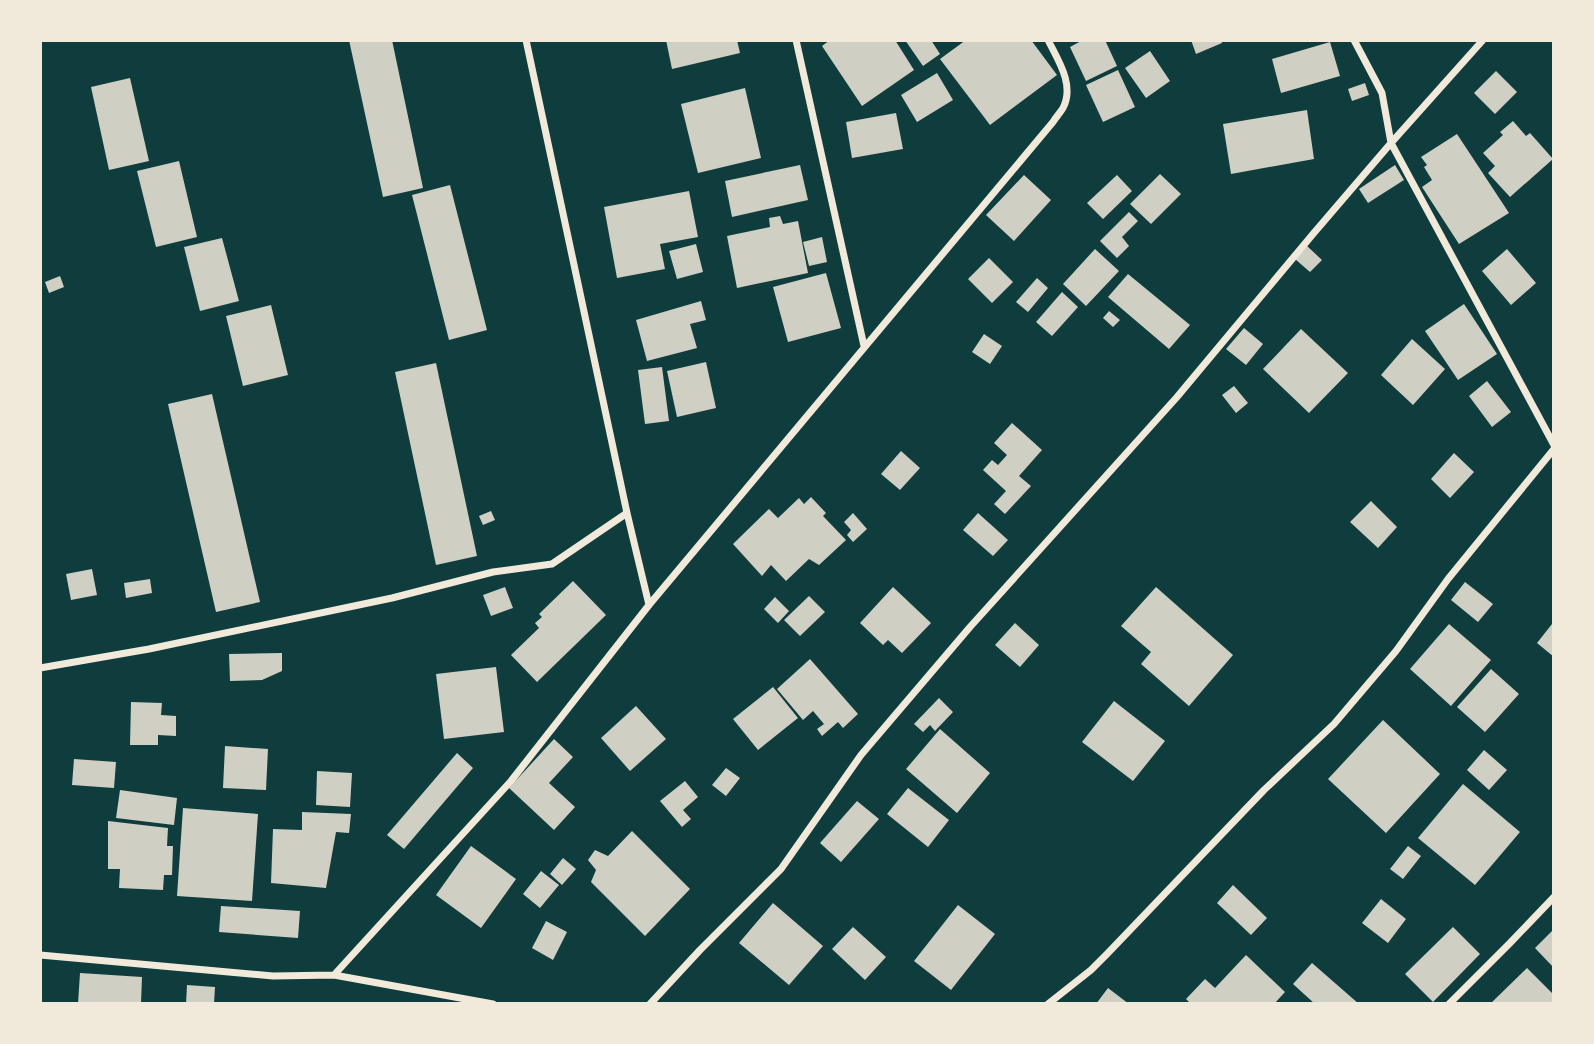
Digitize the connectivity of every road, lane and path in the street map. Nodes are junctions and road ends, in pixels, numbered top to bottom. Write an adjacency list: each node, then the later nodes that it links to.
1 (526, 40): 9 (street)
2 (796, 40): 7 (street)
3 (1048, 40): 7 (street)
4 (1354, 40): 6 (street)
5 (1483, 40): 6 (street)
6 (1391, 143): 8 (street); 16 (street)
7 (864, 346): 10 (street)
8 (1554, 447): 17 (street)
9 (627, 513): 10 (street); 11 (street)
10 (649, 605): 14 (street)
11 (40, 668)
12 (1554, 897): 18 (street)
13 (40, 954): 14 (street)
14 (334, 975): 15 (street)
15 (493, 1004)
16 (650, 1004)
17 (1048, 1004)
18 (1449, 1004)

